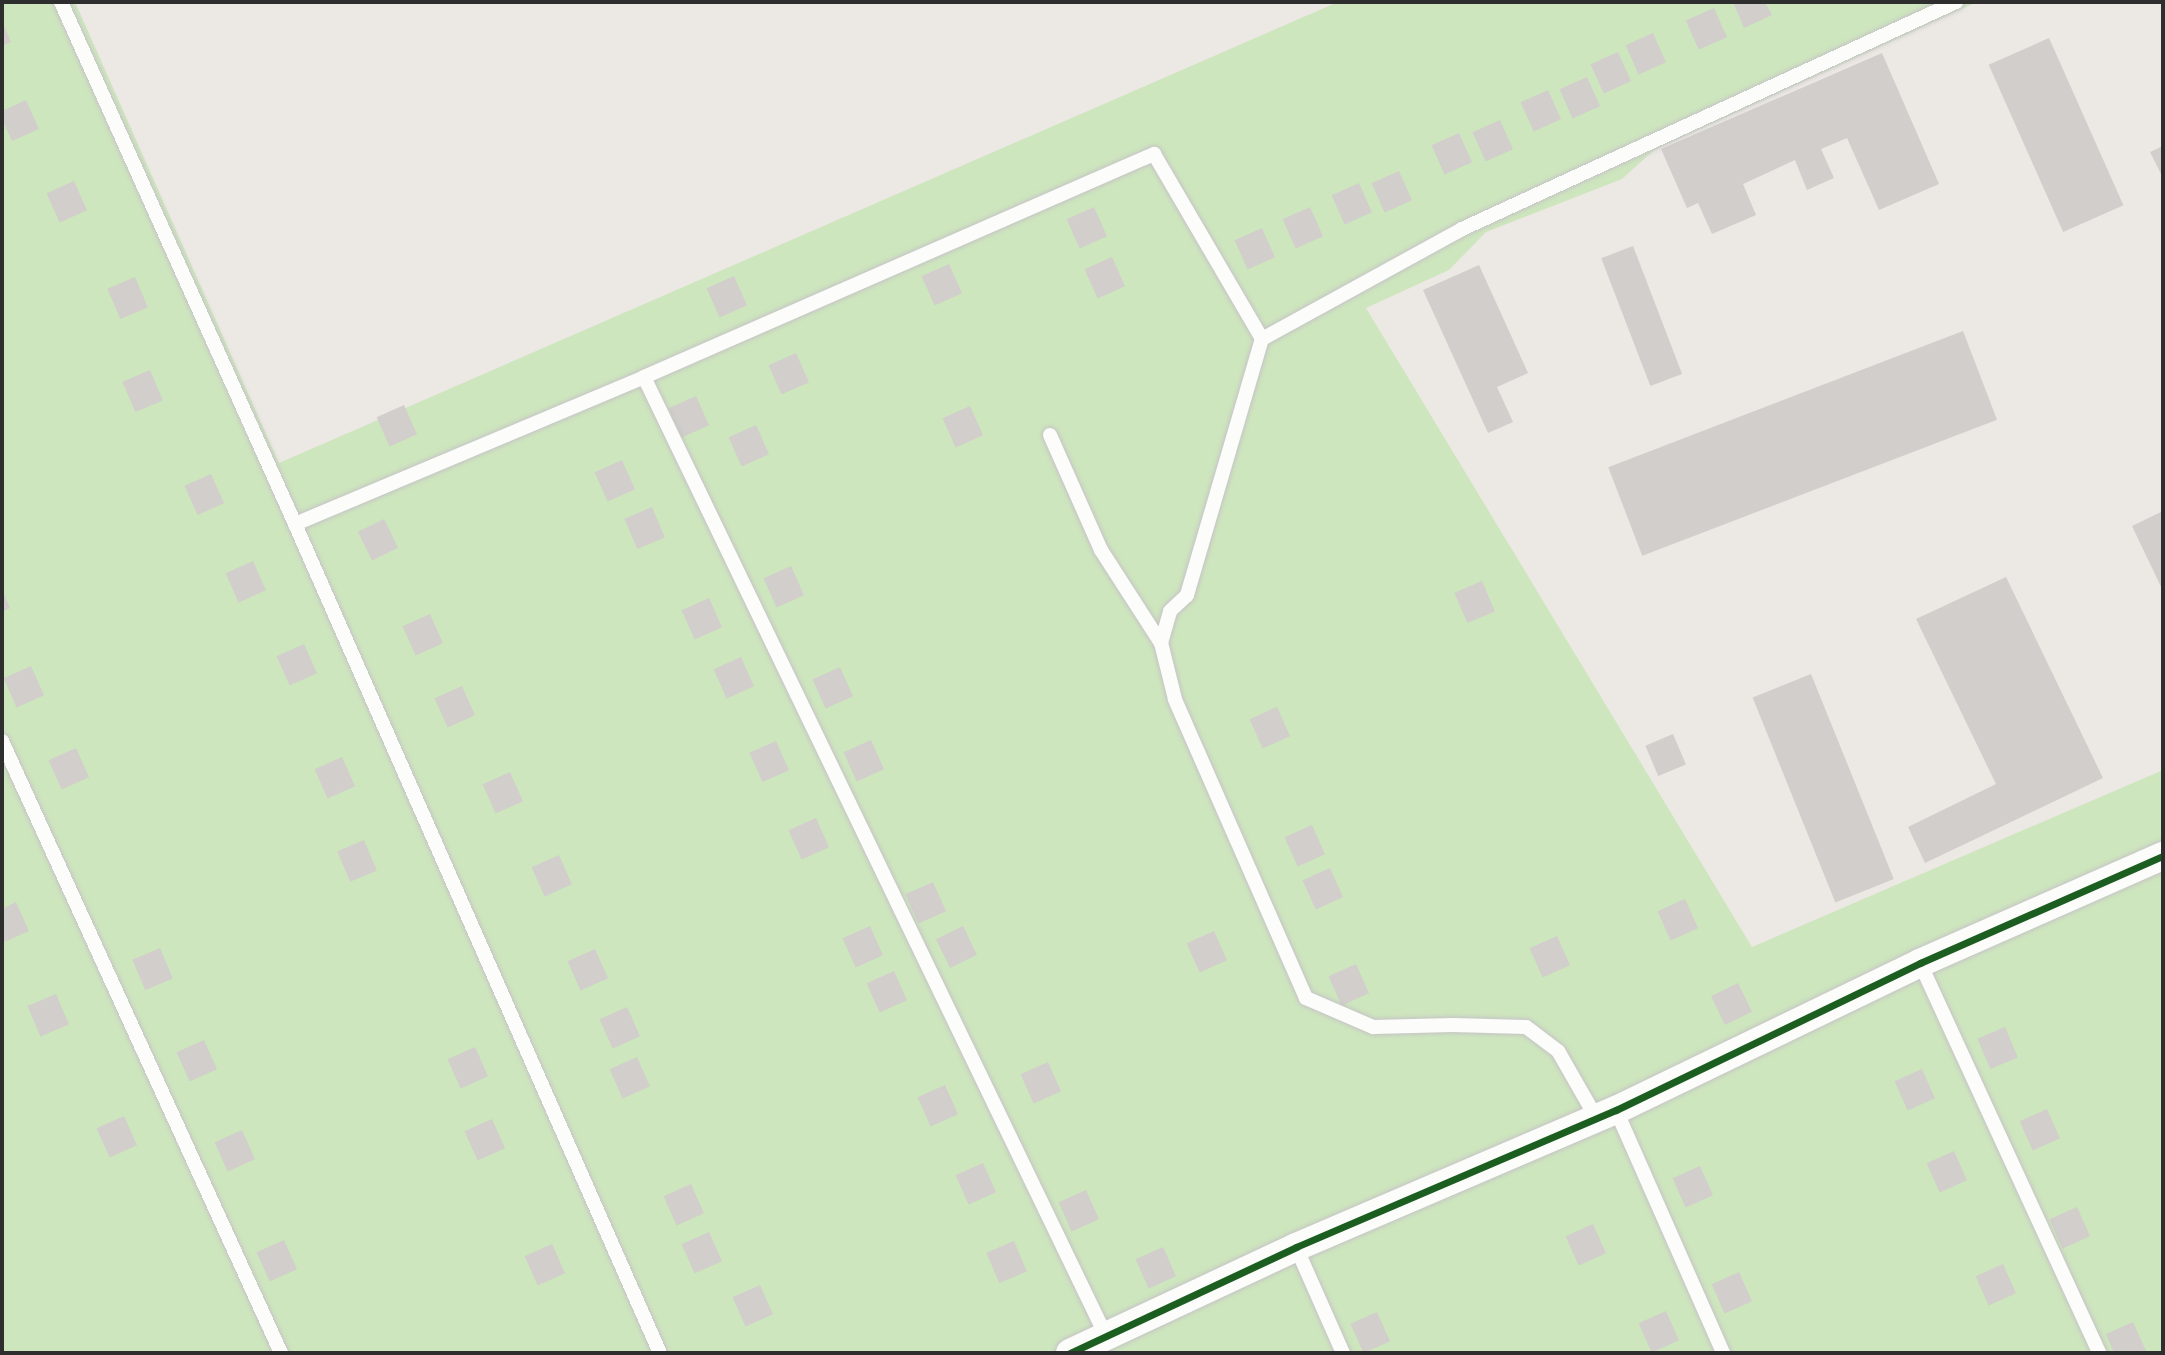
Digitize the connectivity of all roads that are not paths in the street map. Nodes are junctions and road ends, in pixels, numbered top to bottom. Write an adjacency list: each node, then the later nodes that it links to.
1 (61, 2): 6 (lane)
2 (1956, 2): 3 (lane)
3 (1262, 339): 4 (lane); 7 (lane)
4 (644, 377): 6 (lane); 13 (lane)
5 (1050, 435): 7 (lane)
6 (295, 524): 15 (lane)
7 (1161, 643): 11 (lane)
8 (2, 741): 14 (lane)
9 (2163, 856): 10 (street)
10 (1920, 963): 11 (street); 19 (lane)
11 (1607, 1114): 12 (street); 18 (lane)
12 (1296, 1247): 13 (street); 17 (lane)
13 (1106, 1336): 16 (street)
14 (281, 1353)
15 (660, 1353)
16 (1070, 1353)
17 (1343, 1353)
18 (1723, 1353)
19 (2099, 1353)

